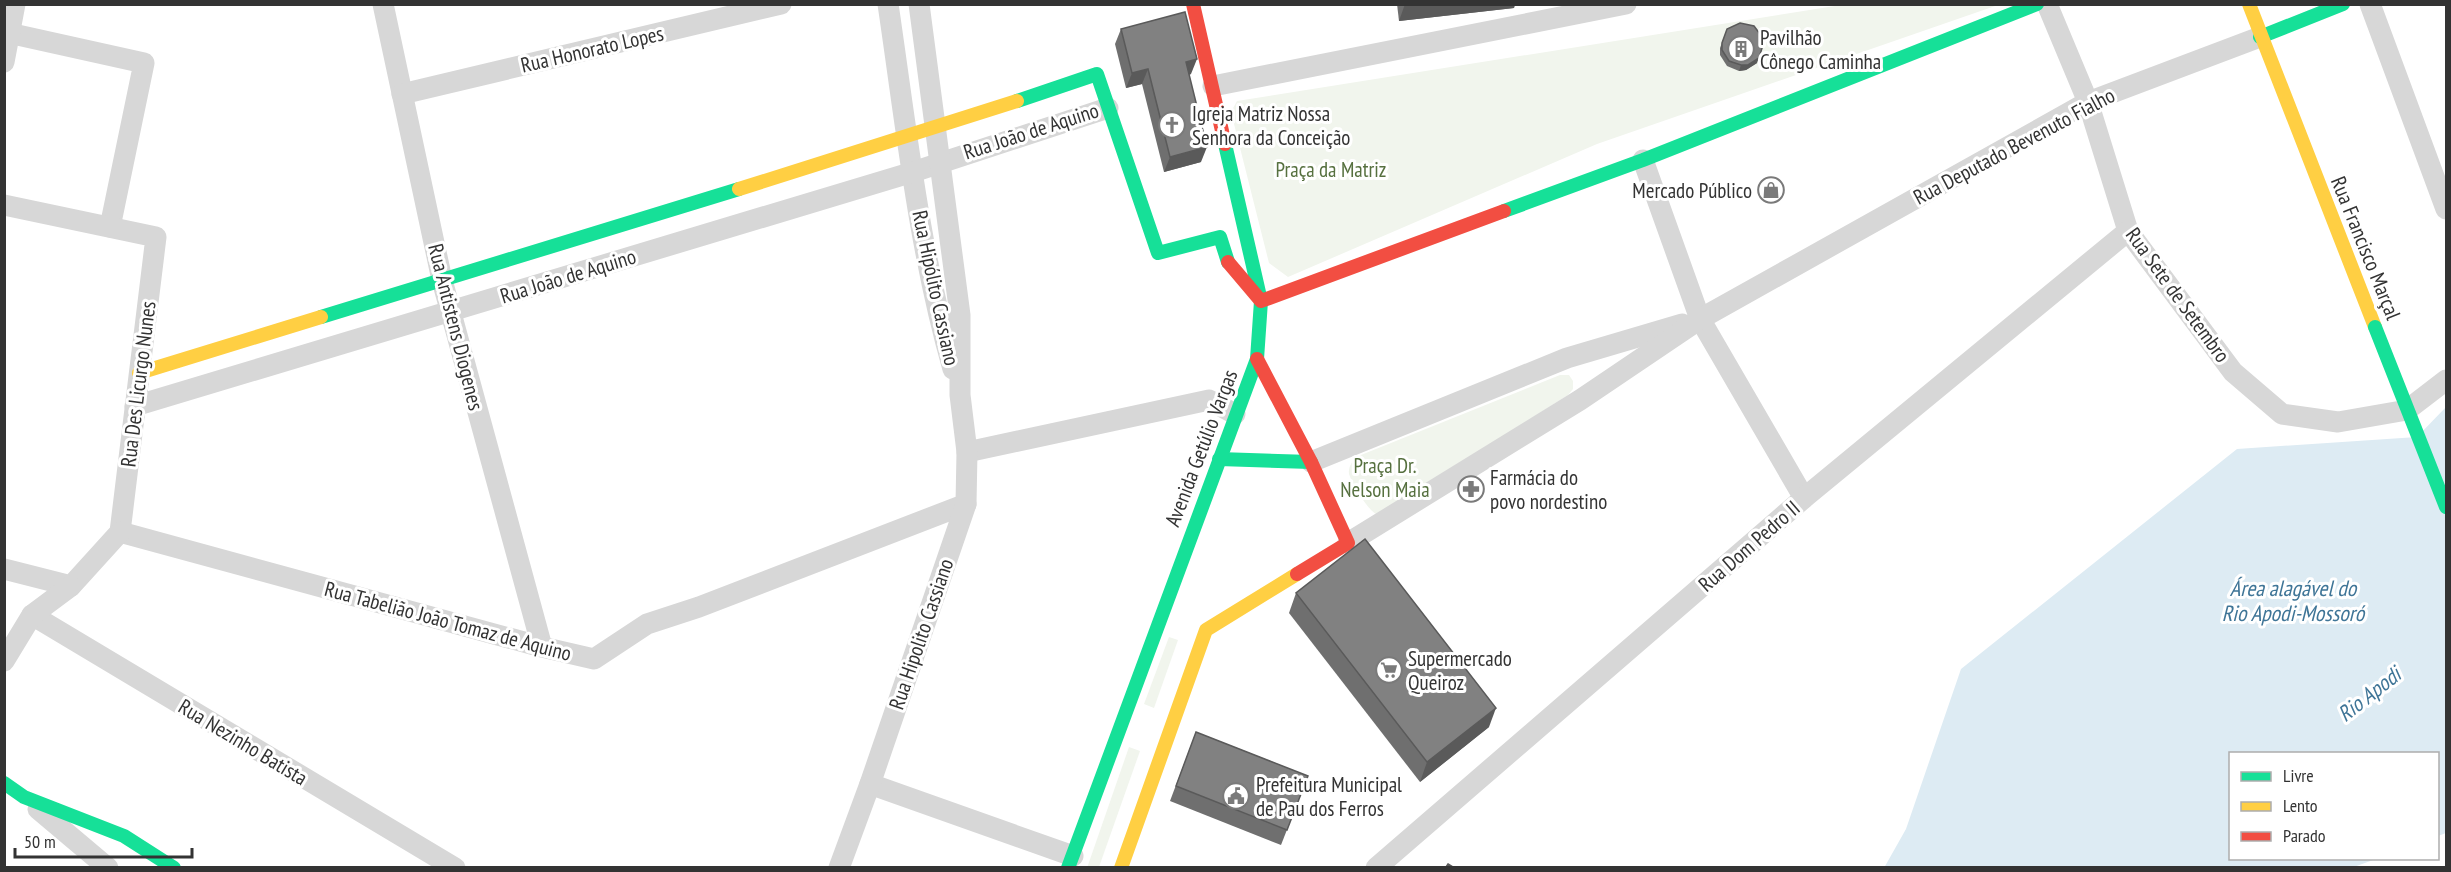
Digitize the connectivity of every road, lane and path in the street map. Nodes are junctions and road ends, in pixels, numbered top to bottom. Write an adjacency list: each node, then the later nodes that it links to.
1 (15, 4): 13 (street)
2 (383, 4): 17 (street, Rua Antistens Diogenes)
3 (781, 4): 17 (street, Rua Honorato Lopes)
4 (888, 4): 21 (street, Rua Hipólito Cassiano)
5 (919, 4): 20 (street, Rua Hipólito Cassiano)
6 (1192, 4): 16 (street)
7 (1626, 4): 16 (street)
8 (2037, 4): 22 (street)
9 (2048, 4): 18 (street, Rua Sete de Setembro)
10 (2249, 4): 14 (street, Rua Francisco Marçal)
11 (2343, 4): 14 (street, Rua Deputado Bevenuto Fialho)
12 (2370, 4): 26 (street)
13 (8, 32): 15 (street); 27 (street)
14 (2260, 37): 18 (street, Rua Deputado Bevenuto Fialho); 44 (street, Rua Francisco Marçal, bridge)
15 (4, 62)
16 (1213, 86): 30 (street)
17 (402, 94): 29 (street, Rua Antistens Diogenes)
18 (2088, 102): 28 (street, Rua Sete de Setembro); 32 (street, Rua Deputado Bevenuto Fialho)
19 (1108, 108): 20 (street, Rua João de Aquino); 23 (street, Rua João de Aquino); 30 (street)
20 (936, 128): 21 (street, Rua João de Aquino); 23 (street, Rua Hipólito Cassiano)
21 (908, 137): 24 (street, Rua Hipólito Cassiano); 29 (street, Rua João de Aquino)
22 (1643, 160): 30 (street); 32 (street)
23 (941, 161): 24 (street, Rua João de Aquino); 36 (street, Rua Hipólito Cassiano)
24 (913, 172): 31 (street, Rua João de Aquino); 36 (street, Rua Hipólito Cassiano)
25 (4, 205): 27 (street)
26 (2446, 209)
27 (110, 227): 34 (street, Rua Des Licurgo Nunes)
28 (2128, 231): 35 (street, Rua Sete de Setembro); 42 (street, Rua Dom Pedro II)
29 (442, 280): 31 (street, Rua Antistens Diogenes); 34 (street, Rua João de Aquino)
30 (1261, 302): 33 (street)
31 (450, 311): 37 (street, Rua João de Aquino); 50 (street, Rua Antistens Diogenes)
32 (1700, 319): 41 (street); 42 (street); 46 (street)
33 (1257, 359): 38 (street, Avenida Getúlio Vargas); 41 (street, Avenida Getúlio Vargas)
34 (139, 373): 37 (street, Rua Des Licurgo Nunes)
35 (2446, 380)
36 (960, 395): 39 (street, Rua Hipolito Cassiano)
37 (135, 406): 45 (street, Rua Des Licurgo Nunes)
38 (1235, 414): 39 (street); 40 (street, Avenida Getúlio Vargas)
39 (967, 452): 43 (street, Rua Hipolito Cassiano)
40 (1219, 459): 41 (street); 55 (street, Avenida Getúlio Vargas)
41 (1311, 462): 46 (street, Avenida Getúlio Vargas)
42 (1804, 498): 61 (street, Rua Dom Pedro II)
43 (966, 504): 50 (street, Rua Tabelião João Tomaz de Aquino); 53 (street, Rua Hipolito Cassiano)
44 (2446, 507)
45 (120, 532): 48 (street); 50 (street, Rua Tabelião João Tomaz de Aquino)
46 (1348, 543): 60 (street)
47 (4, 569): 48 (street)
48 (71, 586): 49 (street)
49 (32, 615): 51 (street); 58 (street, Rua Nezinho Batista)
50 (542, 647)
51 (4, 661)
52 (4, 783): 54 (street)
53 (870, 784): 55 (street); 59 (street, Rua Hipolito Cassiano)
54 (24, 797): 56 (street); 57 (street)
55 (1070, 862)
56 (108, 867)
57 (174, 867)
58 (455, 867)
59 (839, 867)
60 (1121, 867)
61 (1376, 867)

